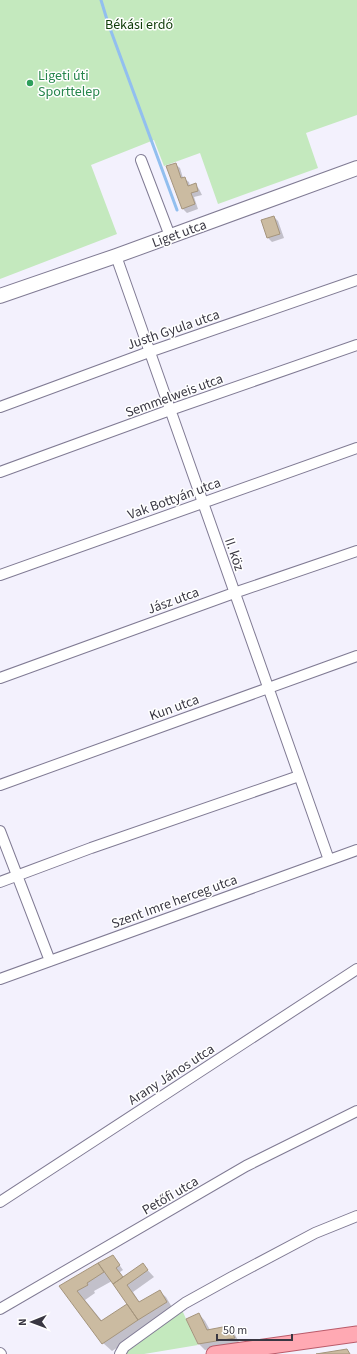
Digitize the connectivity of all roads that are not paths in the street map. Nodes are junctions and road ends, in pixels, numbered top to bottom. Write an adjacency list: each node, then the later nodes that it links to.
1 (141, 160): 3 (street)
2 (357, 168): 3 (main road, Liget utca)
3 (170, 236): 4 (main road, Liget utca)
4 (116, 256): 6 (main road, Liget utca); 8 (street, II. köz)
5 (357, 280): 8 (street, Justh Gyula utca)
6 (0, 296)
7 (357, 345): 10 (street, Semmelweis utca)
8 (149, 352): 9 (street, Justh Gyula utca); 10 (street, II. köz)
9 (0, 407)
10 (170, 410): 12 (street, Semmelweis utca); 13 (street, II. köz)
11 (357, 448): 13 (street, Vak Bottyán utca)
12 (0, 472)
13 (203, 503): 15 (street, Vak Bottyán utca); 16 (street, II. köz)
14 (357, 551): 16 (street, Jász utca)
15 (0, 575)
16 (234, 594): 18 (street, Jász utca); 19 (street, II. köz)
17 (357, 656): 19 (street, Kun utca)
18 (0, 678)
19 (268, 688): 20 (street, II. köz); 21 (street, Kun utca)
20 (299, 776): 24 (street, II. köz); 25 (street)
21 (0, 785)
22 (0, 831): 25 (street)
23 (357, 850): 24 (street, Szent Imre herceg utca)
24 (329, 860): 27 (street, Szent Imre herceg utca)
25 (17, 875): 26 (street); 27 (street)
26 (0, 882)
27 (50, 961): 29 (street, Szent Imre herceg utca)
28 (357, 969): 31 (street, Arany János utca)
29 (0, 979)
30 (357, 1111): 33 (street, Petőfi utca)
31 (0, 1202)
32 (357, 1216): 36 (street)
33 (0, 1309)
34 (357, 1335): 35 (main road)
35 (254, 1351): 37 (main road)
36 (120, 1354)
37 (214, 1354)

